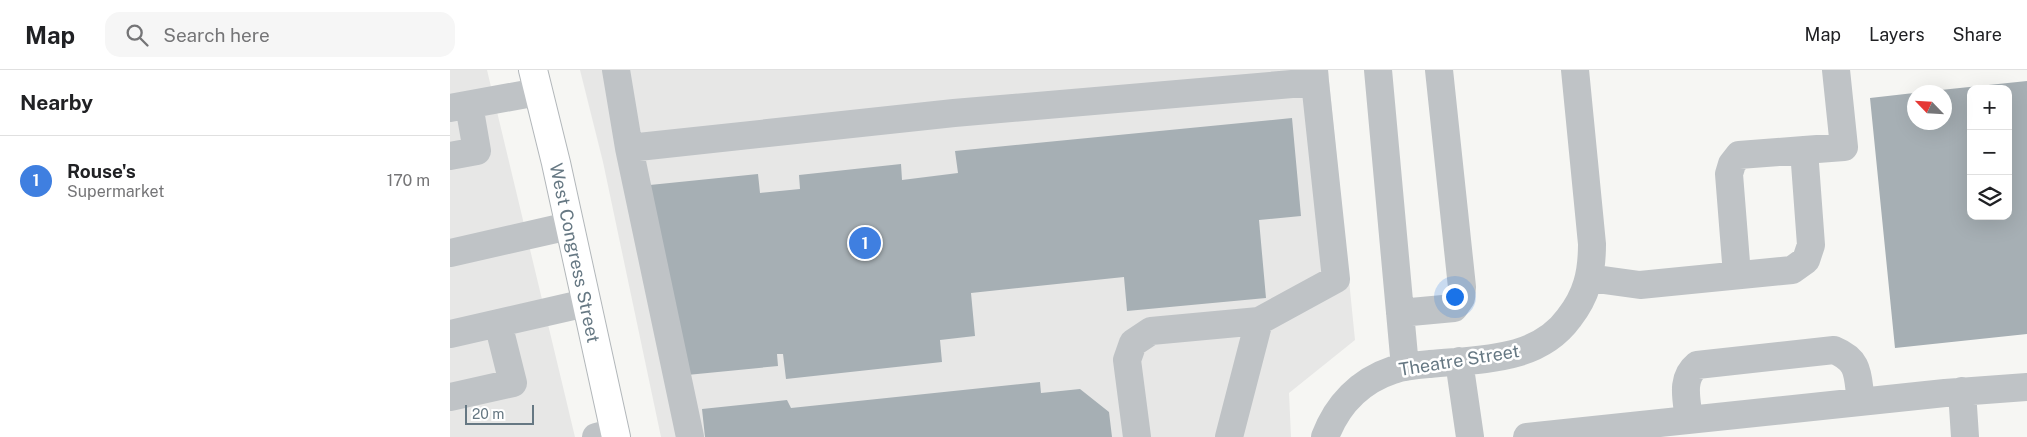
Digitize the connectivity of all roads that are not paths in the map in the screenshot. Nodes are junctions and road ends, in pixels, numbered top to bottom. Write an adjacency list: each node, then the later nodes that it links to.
1 (620, 70): 9 (street)
2 (1378, 70): 17 (street)
3 (1439, 70): 17 (street)
4 (1575, 70): 15 (street, Theatre Street)
5 (1836, 70): 10 (street)
6 (1314, 76): 9 (street); 18 (street)
7 (535, 81): 8 (street); 12 (main road, West Congress Street)
8 (460, 106): 11 (street)
9 (629, 148): 29 (street)
10 (1804, 150): 14 (street); 14 (street)
11 (450, 156)
12 (570, 226): 13 (street); 16 (main road, West Congress Street)
13 (450, 253)
14 (1737, 275): 15 (street)
15 (1589, 278): 21 (street, Theatre Street)
16 (586, 303): 19 (street); 28 (main road, West Congress Street)
17 (1400, 313): 22 (street)
18 (1259, 321): 30 (street); 31 (street)
19 (498, 323): 20 (street); 25 (street)
20 (450, 334)
21 (1459, 361): 22 (street, Theatre Street); 33 (street)
22 (1405, 367): 32 (street, Theatre Street)
23 (2027, 387): 24 (street)
24 (1962, 392): 26 (street); 35 (street)
25 (450, 397)
26 (1861, 401): 27 (street); 27 (street)
27 (1689, 420): 34 (street)
28 (609, 435)
29 (690, 437)
30 (1137, 437)
31 (1229, 437)
32 (1325, 437)
33 (1470, 437)
34 (1527, 437)
35 (1966, 437)

